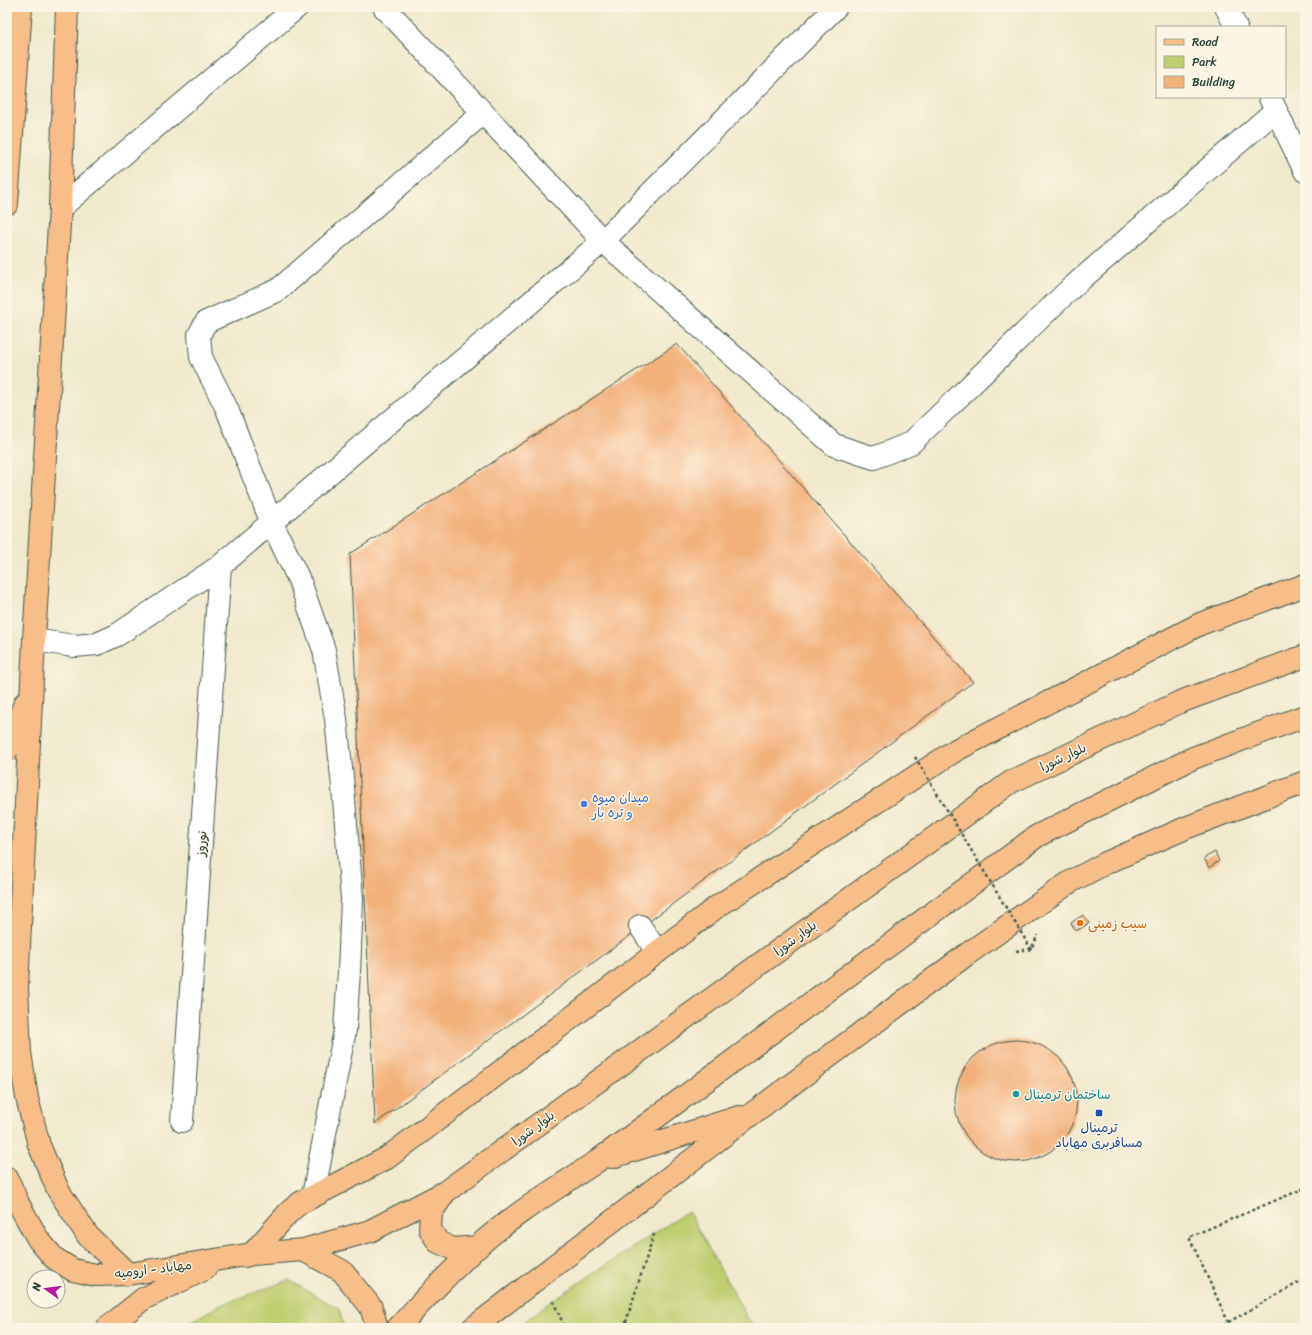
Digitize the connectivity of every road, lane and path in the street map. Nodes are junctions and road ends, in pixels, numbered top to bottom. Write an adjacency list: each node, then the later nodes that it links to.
1 (21, 7): 11 (main road)
2 (67, 7): 12 (main road)
3 (297, 7): 12 (street)
4 (384, 7): 9 (street)
5 (836, 7): 13 (street)
6 (1226, 7): 7 (street)
7 (1236, 26)
8 (1273, 103): 10 (street); 13 (street)
9 (483, 113): 13 (street); 14 (street)
10 (1305, 171)
11 (7, 204)
12 (60, 208): 17 (main road)
13 (603, 241): 14 (street)
14 (271, 521): 15 (street); 33 (street)
15 (220, 566): 17 (street); 28 (street, نوروز)
16 (1305, 584): 26 (main road)
17 (34, 640): 19 (main road)
18 (1305, 656): 32 (main road, بلوار شورا)
19 (32, 684): 21 (main road); 38 (main road)
20 (1305, 716): 29 (main road)
21 (7, 750)
22 (915, 757): 25 (path, bridge)
23 (1305, 782): 27 (main road)
24 (640, 926): 26 (street)
25 (1031, 949)
26 (657, 952): 33 (main road)
27 (753, 1113): 29 (main road); 45 (main road)
28 (182, 1121)
29 (596, 1162): 35 (main road)
30 (7, 1178): 38 (main road, مهاباد - ارومیه)
31 (1305, 1188): 41 (path)
32 (445, 1192): 35 (main road); 36 (main road, بلوار شورا)
33 (313, 1196): 37 (main road)
34 (654, 1234): 47 (path)
35 (478, 1246): 44 (main road)
36 (303, 1250): 37 (main road, بلوار شورا); 43 (main road)
37 (252, 1254): 38 (main road, مهاباد - ارومیه); 42 (main road)
38 (128, 1274)
39 (1305, 1279): 41 (path)
40 (553, 1301): 46 (path)
41 (1228, 1322): 48 (path); 49 (path)
42 (107, 1328)
43 (377, 1328)
44 (398, 1328)
45 (473, 1328)
46 (565, 1328)
47 (624, 1328)
48 (1218, 1328)
49 (1231, 1328)

